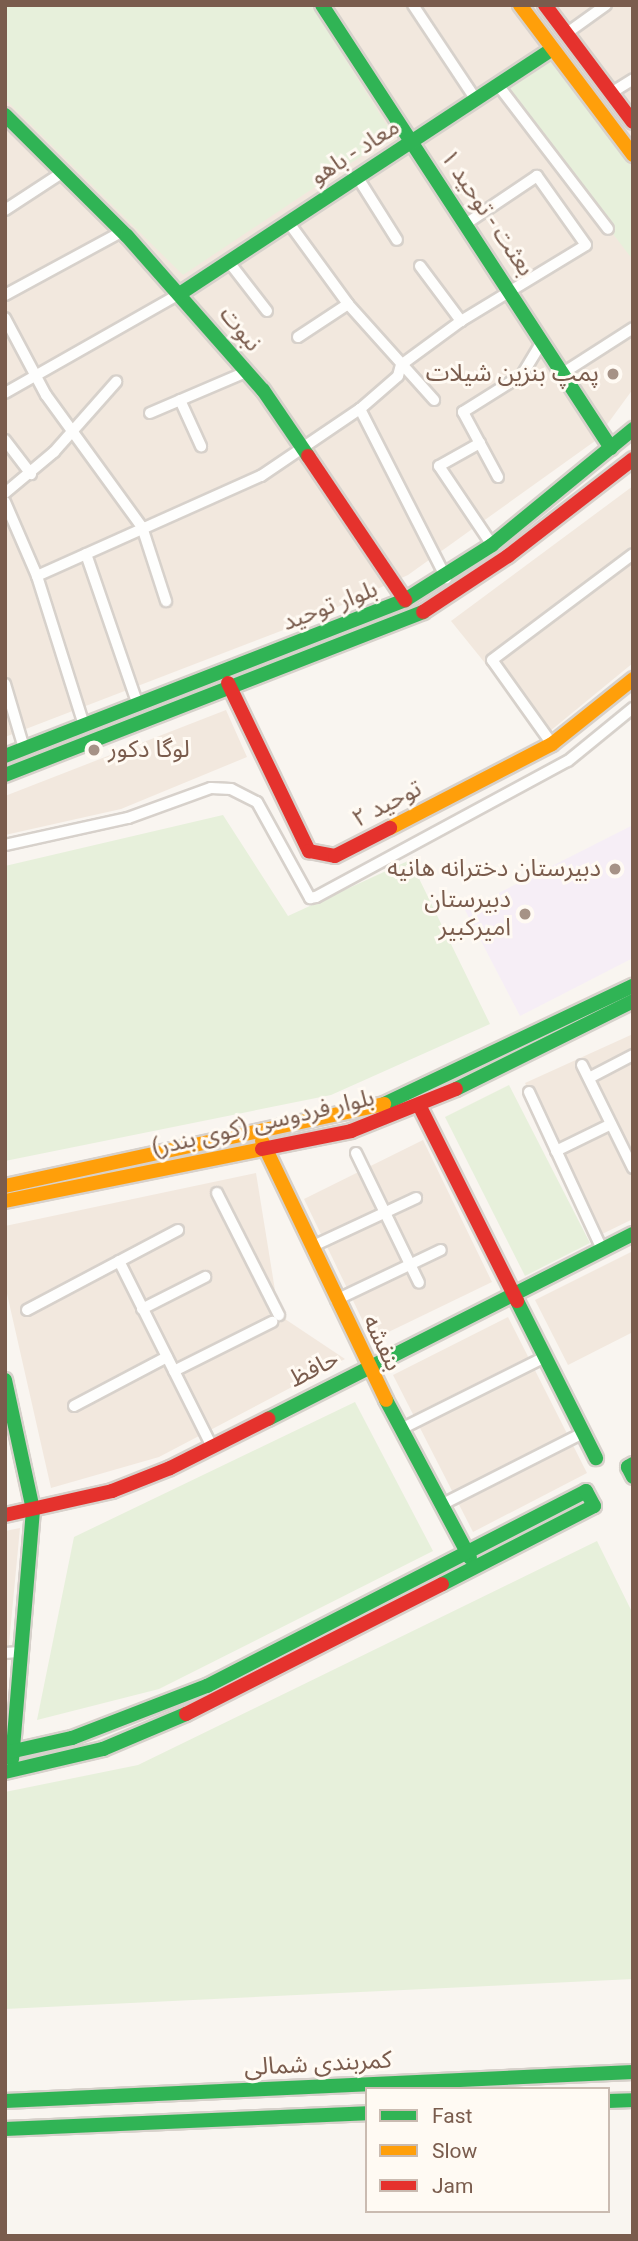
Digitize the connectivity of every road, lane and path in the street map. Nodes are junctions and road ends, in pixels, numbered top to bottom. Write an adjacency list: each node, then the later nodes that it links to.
1 (322, 5): 14 (main road, بعثت - توحید ۱)
2 (412, 5): 11 (street)
3 (520, 5): 7 (main road)
4 (545, 5): 6 (main road)
5 (601, 6): 6 (street)
6 (567, 33): 10 (main road)
7 (552, 49): 9 (main road, معاد - باهو); 15 (main road)
8 (633, 79): 10 (street)
9 (498, 85): 11 (main road, معاد - باهو); 21 (street)
10 (611, 93): 13 (main road)
11 (476, 100): 14 (main road, معاد - باهو)
12 (5, 115): 16 (main road, نبوت)
13 (633, 122)
14 (411, 142): 17 (main road, معاد - باهو); 20 (main road, بعثت - توحید ۱)
15 (633, 155)
16 (63, 172): 18 (street); 22 (main road, نبوت)
17 (358, 178): 19 (main road, معاد - باهو); 23 (street)
18 (5, 209)
19 (289, 223): 24 (main road, معاد - باهو); 29 (street)
20 (467, 223): 26 (main road, بعثت - توحید ۱); 26 (street)
21 (608, 229)
22 (123, 232): 27 (main road, نبوت); 28 (street)
23 (397, 240)
24 (229, 262): 27 (main road, معاد - باهو); 30 (street)
25 (420, 267): 32 (street)
26 (512, 289): 32 (street); 35 (main road, بعثت - توحید ۱)
27 (181, 293): 37 (main road, نبوت); 39 (street)
28 (5, 295)
29 (348, 304): 34 (street); 36 (street)
30 (267, 311)
31 (5, 318): 39 (street)
32 (461, 321): 36 (street)
33 (633, 328): 38 (street)
34 (298, 337)
35 (542, 342): 38 (main road, بعثت - توحید ۱); 49 (street)
36 (401, 365): 43 (street); 44 (street)
37 (246, 372): 42 (street); 52 (main road, نبوت)
38 (563, 373): 51 (main road, بعثت - توحید ۱)
39 (36, 378): 41 (street); 46 (street)
40 (116, 382): 46 (street)
41 (5, 393)
42 (180, 400): 45 (street); 50 (street)
43 (433, 400)
44 (360, 409): 52 (street); 63 (street)
45 (150, 412)
46 (72, 428): 54 (street); 58 (street)
47 (633, 429): 51 (main road, بلوار توحید)
48 (5, 440): 54 (street)
49 (480, 443): 55 (street); 59 (street)
50 (201, 446)
51 (611, 448): 59 (main road, بلوار توحید)
52 (304, 449): 58 (street); 64 (main road, نبوت)
53 (633, 459): 69 (main road, بلوار توحید)
54 (32, 474): 56 (street)
55 (498, 477)
56 (5, 493)
57 (5, 502): 62 (street)
58 (142, 527): 60 (street); 65 (street)
59 (492, 545): 63 (main road, بلوار توحید)
60 (86, 554): 62 (street); 70 (street)
61 (633, 554): 73 (street)
62 (37, 576): 72 (street)
63 (446, 578): 64 (main road, بلوار توحید)
64 (405, 600): 66 (main road, بلوار توحید)
65 (166, 601)
66 (223, 672): 69 (main road, توحید ۲); 70 (main road, بلوار توحید)
67 (633, 679): 73 (main road, توحید ۲)
68 (5, 684): 74 (street)
69 (231, 689): 73 (main road, توحید ۲); 76 (main road, بلوار توحید)
70 (138, 705): 72 (main road, بلوار توحید)
71 (633, 708): 77 (street)
72 (84, 725): 74 (main road, بلوار توحید)
73 (552, 744)
74 (24, 748): 75 (main road, بلوار توحید)
75 (5, 756)
76 (5, 775)
77 (5, 845)
78 (633, 986): 80 (main road, بلوار فردوسی (کوی بندر))
79 (633, 1002): 80 (main road, بلوار فردوسی (کوی بندر))
80 (583, 1018): 84 (main road, بلوار فردوسی (کوی بندر)); 86 (main road, بلوار فردوسی (کوی بندر))
81 (633, 1055): 83 (street)
82 (582, 1065): 83 (street)
83 (589, 1078): 87 (street)
84 (413, 1093): 86 (street); 88 (main road, بلوار فردوسی (کوی بندر))
85 (528, 1093): 92 (street)
86 (420, 1107): 91 (main road, بلوار فردوسی (کوی بندر)); 109 (main road)
87 (611, 1124): 90 (street); 92 (street)
88 (259, 1133): 91 (main road, بنفشه); 95 (main road, بلوار فردوسی (کوی بندر))
89 (633, 1137): 90 (street)
90 (621, 1143): 94 (street)
91 (265, 1149): 98 (main road, بلوار فردوسی (کوی بندر)); 102 (main road, بنفشه)
92 (556, 1150): 103 (street)
93 (356, 1153): 99 (street)
94 (633, 1168)
95 (5, 1186)
96 (218, 1193): 116 (street)
97 (416, 1198): 99 (street)
98 (5, 1201)
99 (384, 1212): 102 (street); 106 (street)
100 (178, 1230): 105 (street)
101 (633, 1234): 103 (main road, حافظ)
102 (311, 1247): 110 (main road, بنفشه)
103 (602, 1249): 109 (main road, حافظ)
104 (441, 1250): 106 (street)
105 (119, 1261): 111 (street); 112 (street)
106 (410, 1265): 108 (street); 110 (street)
107 (205, 1277): 111 (street)
108 (419, 1283)
109 (513, 1294): 114 (main road); 115 (main road, حافظ)
110 (336, 1300): 115 (main road, بنفشه)
111 (142, 1309): 113 (street)
112 (27, 1310)
113 (167, 1357): 116 (street); 118 (street)
114 (545, 1357): 120 (street); 121 (main road)
115 (368, 1366): 120 (main road, بنفشه); 122 (main road, حافظ)
116 (174, 1371): 122 (street)
117 (5, 1380): 119 (main road)
118 (74, 1406)
119 (8, 1411): 125 (main road)
120 (401, 1429): 124 (main road, بنفشه)
121 (583, 1433): 123 (main road); 124 (street)
122 (212, 1447): 125 (main road, حافظ)
123 (596, 1458)
124 (441, 1505): 127 (main road, بنفشه)
125 (33, 1510): 126 (main road, حافظ); 129 (main road)
126 (5, 1515)
127 (466, 1551): 128 (main road, بنفشه); 128 (main road); 131 (main road)
128 (475, 1568): 132 (main road)
129 (21, 1652): 130 (street); 131 (main road)
130 (5, 1653)
131 (9, 1752): 132 (main road)
132 (8, 1771)
133 (633, 2071): 135 (main road, کمربندی شمالی)
134 (633, 2100): 136 (main road)
135 (5, 2101)
136 (610, 2101)
137 (365, 2113): 138 (main road)
138 (5, 2129)

